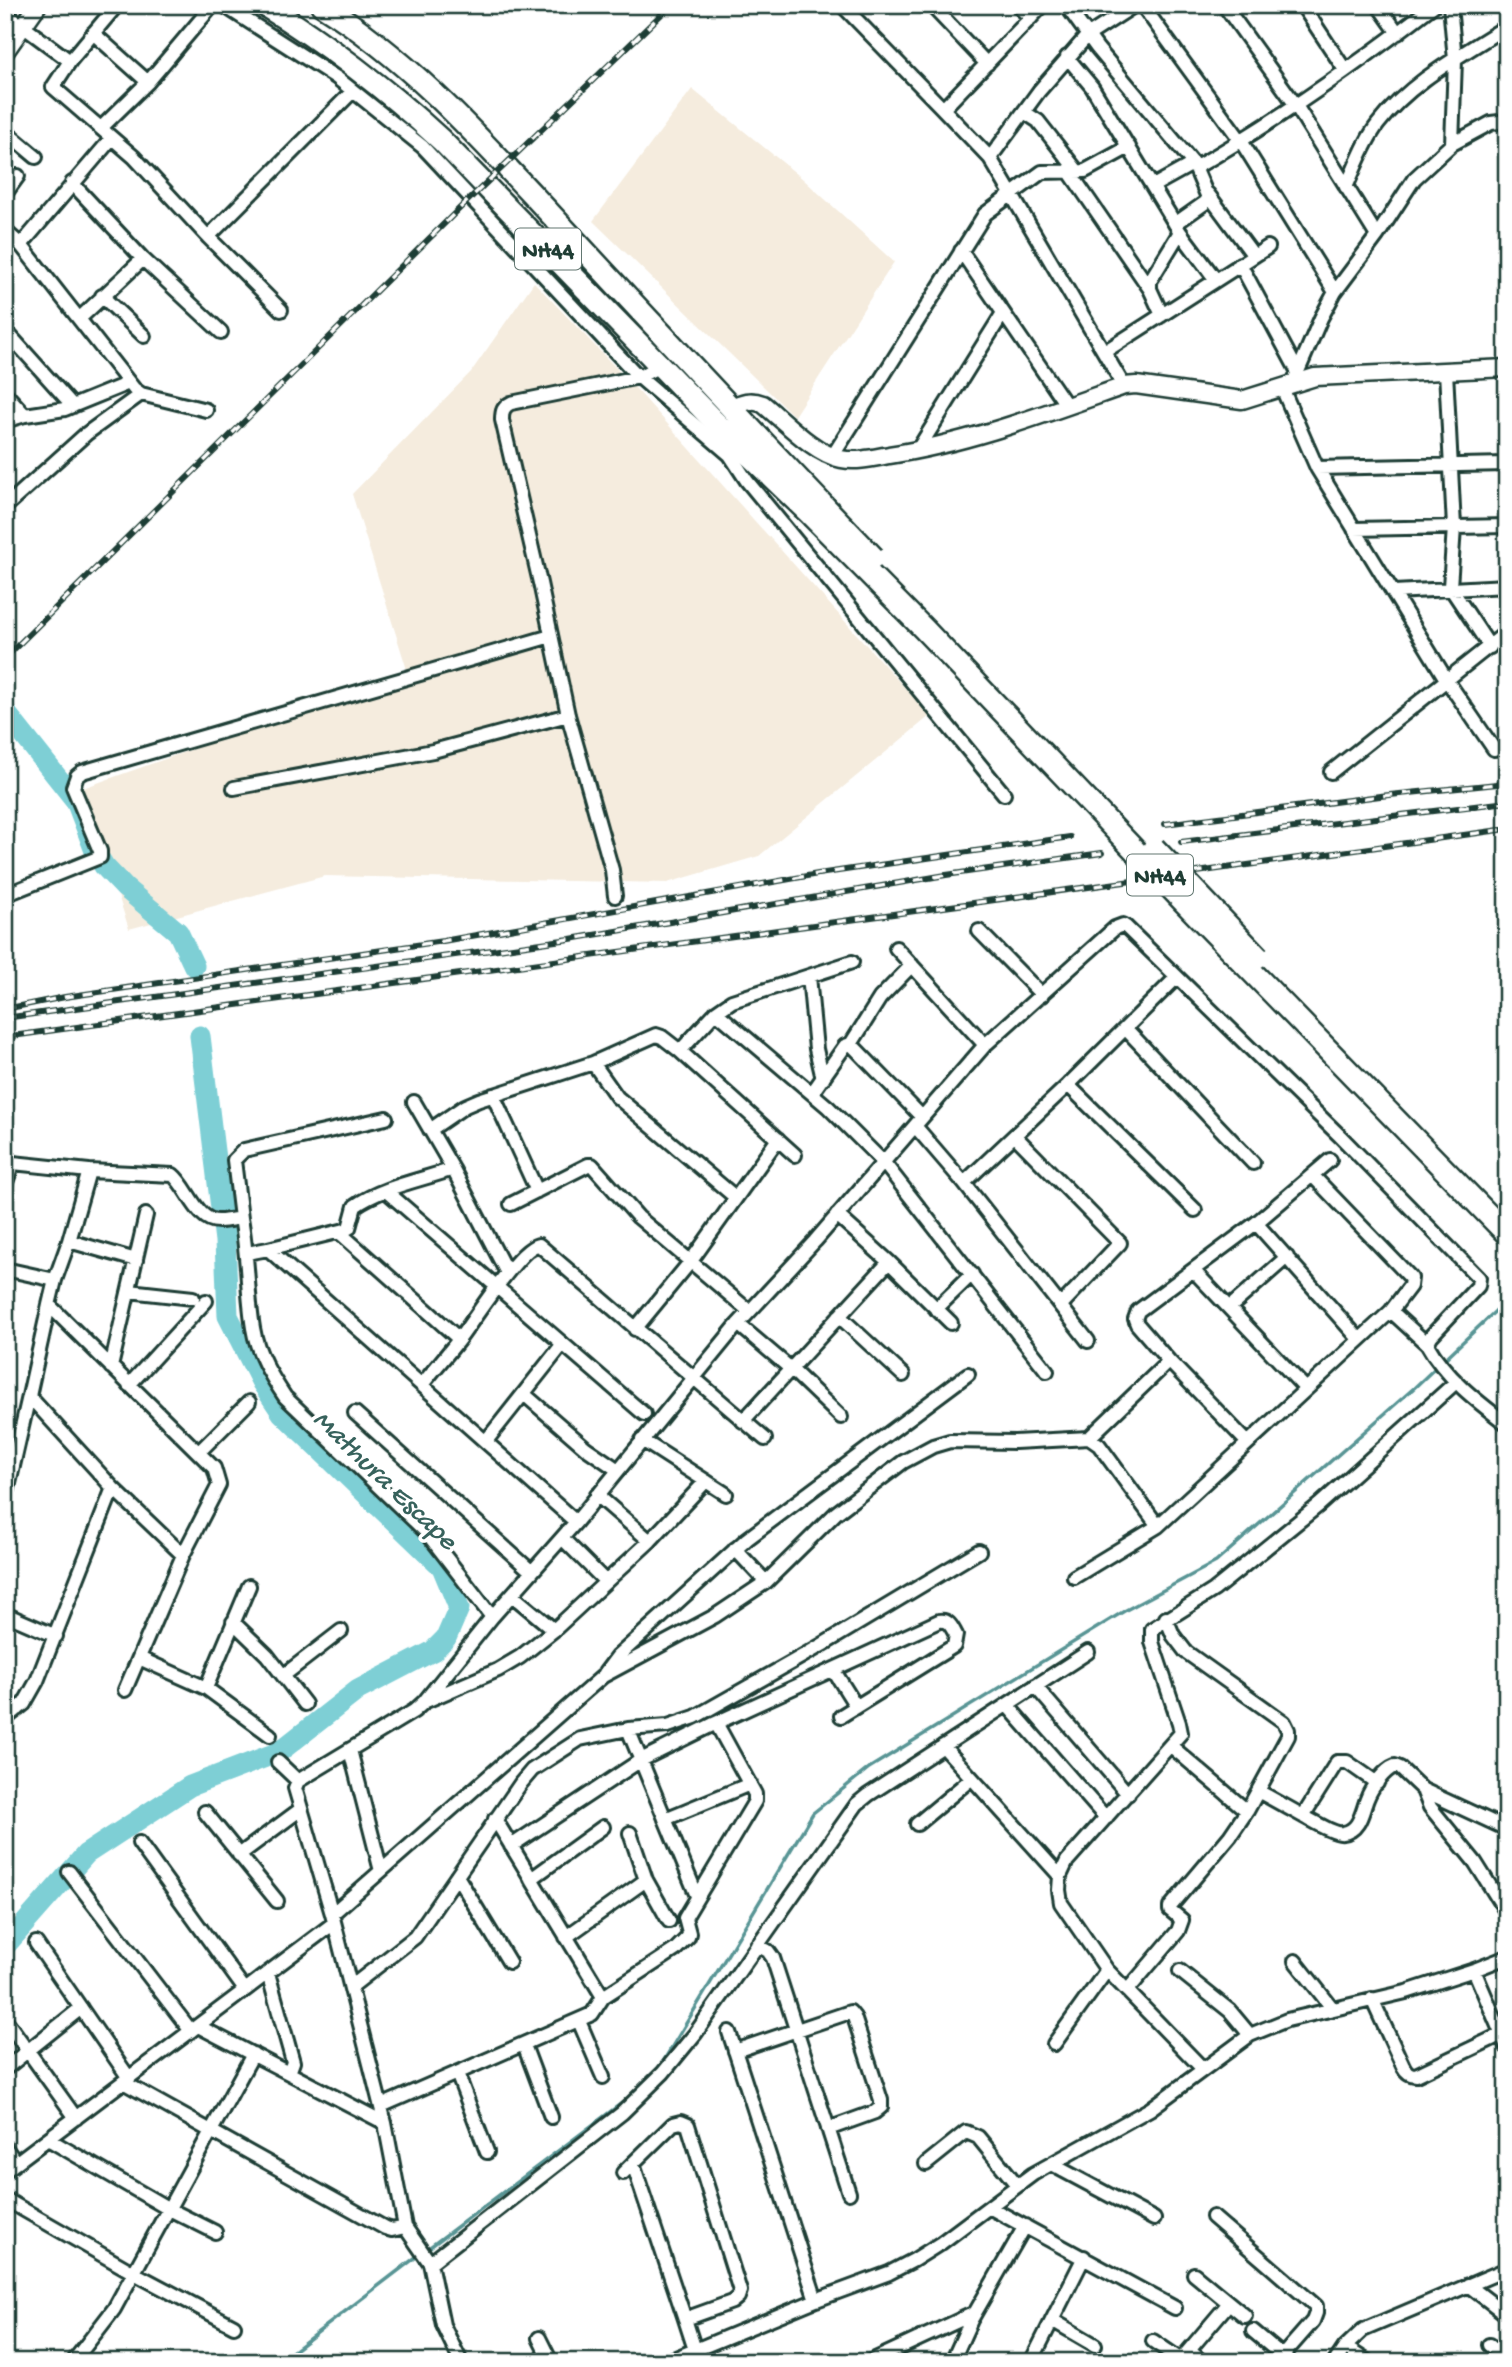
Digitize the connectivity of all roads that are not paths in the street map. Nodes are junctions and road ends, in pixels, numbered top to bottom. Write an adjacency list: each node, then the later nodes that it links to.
1 (38, 5): 21 (street)
2 (117, 5): 23 (street)
3 (213, 5): 32 (street)
4 (223, 5): 33 (street)
5 (264, 5): 77 (highway, NH44)
6 (322, 5): 88 (highway, NH44)
7 (842, 5): 35 (street)
8 (931, 5): 30 (street)
9 (1017, 5): 20 (street)
10 (1043, 5): 20 (street)
11 (1066, 5): 25 (street)
12 (1135, 5): 25 (street)
13 (1142, 5): 41 (street)
14 (1224, 5): 34 (street)
15 (1303, 5): 31 (street)
16 (1378, 5): 24 (street)
17 (1434, 5): 24 (street)
18 (1450, 5): 28 (street)
19 (5, 13): 21 (street)
20 (1031, 18): 30 (street)
21 (22, 26): 26 (street); 29 (street)
22 (1507, 26): 28 (street)
23 (93, 33): 29 (street); 32 (street)
24 (1398, 33): 31 (street)
25 (1087, 36): 27 (street); 46 (street)
26 (5, 52)
27 (1067, 57): 36 (street); 43 (street)
28 (1455, 60): 42 (street); 51 (street)
29 (70, 61): 38 (street)
30 (986, 64): 35 (street)
31 (1345, 70): 34 (street)
32 (148, 82): 38 (street)
33 (353, 91): 58 (street); 80 (street)
34 (1295, 104): 41 (street); 51 (street)
35 (943, 109): 45 (street)
36 (1024, 112): 45 (street); 47 (street)
37 (1507, 121): 42 (street)
38 (101, 128): 40 (street)
39 (5, 131): 44 (street)
40 (112, 138): 49 (street); 58 (street)
41 (1241, 141): 46 (street); 67 (street)
42 (1451, 144): 57 (street)
43 (1129, 147): 47 (street); 50 (street)
44 (36, 157)
45 (990, 158): 53 (street)
46 (1197, 169): 50 (street); 54 (street)
47 (1073, 172): 53 (street); 66 (street)
48 (18, 176): 52 (street)
49 (72, 183): 59 (street); 63 (street)
50 (1153, 186): 55 (street)
51 (1346, 187): 57 (street)
52 (5, 194)
53 (1012, 194): 61 (street); 76 (street)
54 (1208, 194): 55 (street); 62 (street)
55 (1178, 228): 65 (street); 66 (street)
56 (5, 231): 59 (street)
57 (1377, 236): 67 (street)
58 (208, 237): 69 (street)
59 (21, 245): 72 (street)
60 (1268, 247): 62 (street)
61 (961, 251): 70 (street); 93 (street)
62 (1254, 256): 64 (street)
63 (143, 259): 68 (street); 74 (street)
64 (1240, 264): 65 (street); 81 (street)
65 (1216, 280): 71 (street)
66 (1150, 289): 71 (street)
67 (1335, 292): 81 (street)
68 (102, 296): 72 (street); 75 (street)
69 (281, 310)
70 (1003, 313): 87 (street); 92 (street)
71 (1162, 315): 76 (street)
72 (79, 319): 82 (street)
73 (5, 330): 86 (street)
74 (221, 332)
75 (145, 336)
76 (1104, 352): 83 (street)
77 (660, 366): 80 (street); 98 (highway, NH44)
78 (1507, 368): 79 (street)
79 (1446, 371): 81 (street); 95 (street)
80 (639, 377): 106 (street); 113 (street)
81 (1291, 381): 83 (street); 96 (street)
82 (129, 383): 85 (street); 86 (street)
83 (1124, 386): 87 (street)
84 (5, 393): 90 (street)
85 (141, 394): 89 (street); 97 (street)
86 (73, 406): 90 (street)
87 (1067, 406): 92 (street)
88 (730, 408): 93 (street); 98 (highway, NH44)
89 (206, 410)
90 (24, 415): 91 (street)
91 (5, 421)
92 (917, 451): 93 (street)
93 (832, 457)
94 (1507, 464): 95 (street)
95 (1452, 465): 96 (street); 100 (street)
96 (1317, 468): 101 (street)
97 (5, 507)
98 (818, 512): 154 (highway, NH44, bridge); 160 (highway, NH44, bridge)
99 (1507, 526): 100 (street)
100 (1454, 527): 101 (street); 103 (street)
101 (1354, 529): 104 (street)
102 (1507, 586): 103 (street)
103 (1450, 587): 104 (street); 107 (street)
104 (1394, 592): 108 (street)
105 (1507, 632): 107 (street)
106 (551, 636): 109 (street); 114 (street)
107 (1490, 647): 108 (street)
108 (1446, 679): 110 (street); 111 (street)
109 (568, 715): 112 (street); 115 (street)
110 (1494, 749)
111 (1331, 772)
112 (234, 788)
113 (1004, 794)
114 (5, 895)
115 (615, 896)
116 (979, 931): 122 (street)
117 (896, 948): 119 (street)
118 (852, 962): 120 (street)
119 (912, 965): 125 (street); 126 (street)
120 (809, 976): 123 (street); 129 (street)
121 (1177, 977): 122 (street); 124 (street); 191 (street)
122 (1042, 995): 126 (street)
123 (716, 1012): 127 (street); 131 (street)
124 (1126, 1029): 130 (street); 143 (street)
125 (851, 1044): 129 (street); 135 (street)
126 (985, 1045): 135 (street)
127 (680, 1051): 128 (street); 138 (street)
128 (593, 1063): 132 (street); 151 (street)
129 (823, 1079): 131 (street)
130 (1068, 1085): 137 (street); 153 (street)
131 (813, 1093): 142 (street)
132 (493, 1096): 136 (street); 150 (street)
133 (414, 1102): 136 (street)
134 (386, 1118): 157 (street)
135 (918, 1122): 142 (street); 147 (street)
136 (430, 1130): 144 (street)
137 (1015, 1136): 147 (street); 178 (street)
138 (778, 1139): 139 (street); 151 (street)
139 (795, 1155)
140 (1330, 1160): 146 (street)
141 (9, 1163): 145 (street); 148 (street)
142 (884, 1163): 156 (street); 171 (street)
143 (1253, 1163)
144 (453, 1169): 149 (street); 170 (street)
145 (89, 1171): 157 (street); 161 (street)
146 (1313, 1176): 158 (street); 182 (street)
147 (964, 1183): 178 (street)
148 (5, 1185)
149 (386, 1191): 159 (street); 173 (street)
150 (537, 1191): 152 (street); 166 (street)
151 (735, 1197): 166 (street)
152 (511, 1204)
153 (1195, 1210)
154 (1507, 1214)
155 (146, 1215): 165 (street)
156 (837, 1215): 167 (street); 181 (street)
157 (238, 1219): 163 (street)
158 (1256, 1223): 164 (street); 169 (street)
159 (339, 1232): 162 (street); 187 (street)
160 (1507, 1234)
161 (69, 1241): 165 (street); 172 (street)
162 (268, 1249): 163 (street); 201 (street)
163 (247, 1253): 237 (street)
164 (1287, 1257): 179 (street); 188 (street)
165 (136, 1260): 174 (street)
166 (691, 1261): 181 (street); 186 (street)
167 (889, 1262): 180 (street); 183 (street)
168 (5, 1269): 172 (street)
169 (1194, 1270): 179 (street); 192 (street)
170 (507, 1273): 173 (street); 186 (street)
171 (972, 1274): 180 (street); 195 (street)
172 (55, 1280): 177 (street)
173 (496, 1287): 187 (street); 190 (street)
174 (128, 1291): 175 (street); 193 (street)
175 (192, 1298)
176 (206, 1301): 200 (street)
177 (49, 1305): 193 (street); 204 (street)
178 (1060, 1306): 189 (street)
179 (1229, 1308): 202 (street)
180 (936, 1310): 184 (street)
181 (749, 1311): 185 (street)
182 (1391, 1311): 188 (street); 191 (street)
183 (839, 1316): 194 (street); 197 (street)
184 (951, 1323)
185 (738, 1324): 194 (street); 198 (street)
186 (635, 1329): 198 (street)
187 (459, 1339): 201 (street)
188 (1359, 1339): 202 (street)
189 (1088, 1341)
190 (562, 1345): 203 (street); 207 (street)
191 (1430, 1349): 199 (street)
192 (1169, 1361): 211 (street); 215 (street)
193 (111, 1367): 200 (street)
194 (791, 1369): 208 (street); 209 (street)
195 (1047, 1371)
196 (968, 1374): 227 (street)
197 (903, 1375)
198 (694, 1380): 209 (street); 212 (street)
199 (1457, 1382): 210 (street); 238 (street)
200 (129, 1385): 216 (street)
201 (422, 1385): 214 (street)
202 (1305, 1388): 215 (street)
203 (524, 1394): 214 (street); 217 (street)
204 (29, 1396): 219 (street); 222 (street)
205 (249, 1402): 216 (street)
206 (355, 1413): 230 (street)
207 (644, 1414)
208 (841, 1417)
209 (743, 1421): 213 (street)
210 (1507, 1424)
211 (1089, 1438): 224 (street); 232 (street)
212 (642, 1440): 217 (street); 218 (street)
213 (765, 1440)
214 (486, 1441): 223 (street)
215 (1248, 1443): 224 (street)
216 (200, 1452): 229 (street)
217 (618, 1470): 221 (street)
218 (706, 1481): 220 (street); 226 (street)
219 (113, 1488): 229 (street); 242 (street)
220 (726, 1494)
221 (597, 1495): 223 (street); 226 (street)
222 (5, 1501)
223 (576, 1522): 225 (street)
224 (1158, 1526): 231 (street)
225 (562, 1538): 230 (street); 233 (street)
226 (650, 1541): 233 (street)
227 (735, 1549): 232 (street); 247 (street)
228 (979, 1551): 260 (street)
229 (183, 1555): 244 (street)
230 (532, 1572): 235 (street)
231 (1074, 1577)
232 (765, 1581): 247 (street)
233 (606, 1582): 240 (street)
234 (248, 1586): 239 (street)
235 (512, 1595): 237 (street); 240 (street)
236 (5, 1614): 242 (street)
237 (492, 1617): 252 (street)
238 (1166, 1618): 263 (street); 271 (street)
239 (233, 1622): 246 (street); 249 (street)
240 (554, 1630): 252 (street)
241 (341, 1631): 246 (street)
242 (55, 1636): 256 (street)
243 (1088, 1652): 248 (street)
244 (139, 1658): 249 (street); 250 (street)
245 (834, 1671): 255 (street); 255 (street); 259 (street)
246 (284, 1675): 253 (street)
247 (603, 1676): 288 (street)
248 (1035, 1686): 254 (street); 273 (street)
249 (206, 1688): 261 (street)
250 (125, 1690)
251 (5, 1701): 256 (street)
252 (424, 1702): 264 (street)
253 (305, 1704)
254 (1007, 1704): 262 (street); 278 (street)
255 (856, 1706): 257 (street)
256 (18, 1709): 258 (street)
257 (841, 1716)
258 (5, 1719)
259 (716, 1723): 265 (street); 270 (street)
260 (628, 1730): 265 (street); 279 (street)
261 (270, 1735)
262 (943, 1746): 267 (street); 301 (street)
263 (1171, 1746): 273 (street); 276 (street)
264 (350, 1749): 268 (street); 288 (street)
265 (641, 1760): 280 (street); 286 (street)
266 (278, 1762): 268 (street)
267 (971, 1779): 281 (street); 291 (street)
268 (298, 1781): 274 (street)
269 (1377, 1783): 272 (street); 277 (street); 277 (street)
270 (750, 1784): 280 (street); 294 (street)
271 (1258, 1790): 276 (street); 277 (street)
272 (1423, 1790): 283 (street); 296 (street)
273 (1128, 1794): 278 (street)
274 (301, 1809): 287 (street); 297 (street)
275 (205, 1811): 287 (street)
276 (1247, 1811): 311 (street)
277 (1303, 1816)
278 (1106, 1818): 291 (street)
279 (495, 1819): 286 (street); 290 (street)
280 (665, 1819): 294 (street)
281 (917, 1824)
282 (603, 1827): 292 (street)
283 (1507, 1829)
284 (630, 1833): 293 (street)
285 (139, 1843): 310 (street)
286 (511, 1846): 292 (street)
287 (239, 1854): 295 (street)
288 (381, 1871): 297 (street)
289 (69, 1872): 318 (street)
290 (457, 1876): 304 (street); 309 (street)
291 (1060, 1876): 305 (street)
292 (531, 1879): 299 (street)
293 (646, 1880): 298 (street); 299 (street)
294 (697, 1896): 312 (street)
295 (277, 1901)
296 (1507, 1913)
297 (333, 1918): 308 (street); 309 (street)
298 (669, 1921)
299 (566, 1937): 312 (street)
300 (36, 1943): 314 (street)
301 (757, 1945): 319 (street); 359 (street)
302 (1507, 1957): 306 (street)
303 (1294, 1961): 315 (street)
304 (509, 1962)
305 (1107, 1970): 311 (street); 323 (street)
306 (1474, 1970): 313 (street); 322 (street)
307 (1180, 1972): 321 (street)
308 (268, 1973): 310 (street); 331 (street)
309 (351, 1987): 335 (street)
310 (245, 1990): 318 (street)
311 (1127, 1991): 330 (street)
312 (603, 1997): 317 (street)
313 (1372, 1999): 315 (street); 322 (street)
314 (81, 2008): 326 (street); 334 (street)
315 (1333, 2009): 321 (street)
316 (5, 2019): 326 (street)
317 (579, 2021): 324 (street); 333 (street)
318 (195, 2028): 328 (street); 334 (street)
319 (797, 2030): 327 (street); 339 (street); 339 (street)
320 (729, 2032): 327 (street)
321 (1250, 2035): 330 (street)
322 (1500, 2035): 325 (street)
323 (1054, 2044)
324 (524, 2045): 332 (street); 336 (street)
325 (1507, 2047)
326 (28, 2051): 329 (street); 337 (street)
327 (735, 2051): 364 (street)
328 (253, 2054): 331 (street); 340 (street)
329 (5, 2069)
330 (1203, 2069): 346 (street)
331 (289, 2073): 338 (street)
332 (457, 2073): 335 (street); 343 (street)
333 (603, 2077)
334 (126, 2080): 337 (street); 340 (street)
335 (381, 2106): 338 (street)
336 (551, 2117)
337 (76, 2118): 341 (street)
338 (385, 2123): 357 (street)
339 (828, 2129): 349 (street)
340 (211, 2132): 352 (street); 357 (street)
341 (48, 2139): 344 (street); 352 (street)
342 (5, 2147): 344 (street)
343 (486, 2152)
344 (16, 2163): 347 (street)
345 (926, 2164): 348 (street)
346 (1051, 2164): 348 (street); 354 (street)
347 (5, 2171)
348 (1017, 2185): 351 (street)
349 (849, 2193)
350 (5, 2199): 361 (street)
351 (989, 2207): 355 (street); 364 (street)
352 (169, 2208): 356 (street); 361 (street)
353 (1213, 2217): 381 (street)
354 (1154, 2218)
355 (1025, 2226): 358 (street); 367 (street)
356 (215, 2232)
357 (407, 2232): 359 (street)
358 (1084, 2258): 366 (street); 371 (street)
359 (428, 2260): 384 (street)
360 (1507, 2269): 363 (street)
361 (134, 2273): 372 (street); 383 (street)
362 (1194, 2274): 365 (street)
363 (1468, 2285): 368 (street); 378 (street)
364 (816, 2300): 379 (street)
365 (1229, 2303): 369 (street); 380 (street)
366 (1175, 2308)
367 (975, 2313): 387 (street); 388 (street)
368 (1507, 2315)
369 (1245, 2316)
370 (685, 2319): 370 (street); 379 (street)
371 (1052, 2320): 376 (street); 389 (street)
372 (234, 2326)
373 (1253, 2331): 381 (street)
374 (539, 2338): 385 (street)
375 (1153, 2341): 380 (street)
376 (1095, 2345)
377 (1489, 2345): 382 (street)
378 (1345, 2347): 391 (street); 392 (street)
379 (695, 2350): 386 (street)
380 (1183, 2357): 390 (street)
381 (1283, 2360)
382 (1507, 2360)
383 (73, 2362)
384 (461, 2362)
385 (551, 2362)
386 (666, 2362)
387 (869, 2362)
388 (952, 2362)
389 (1031, 2362)
390 (1202, 2362)
391 (1335, 2362)
392 (1368, 2362)

